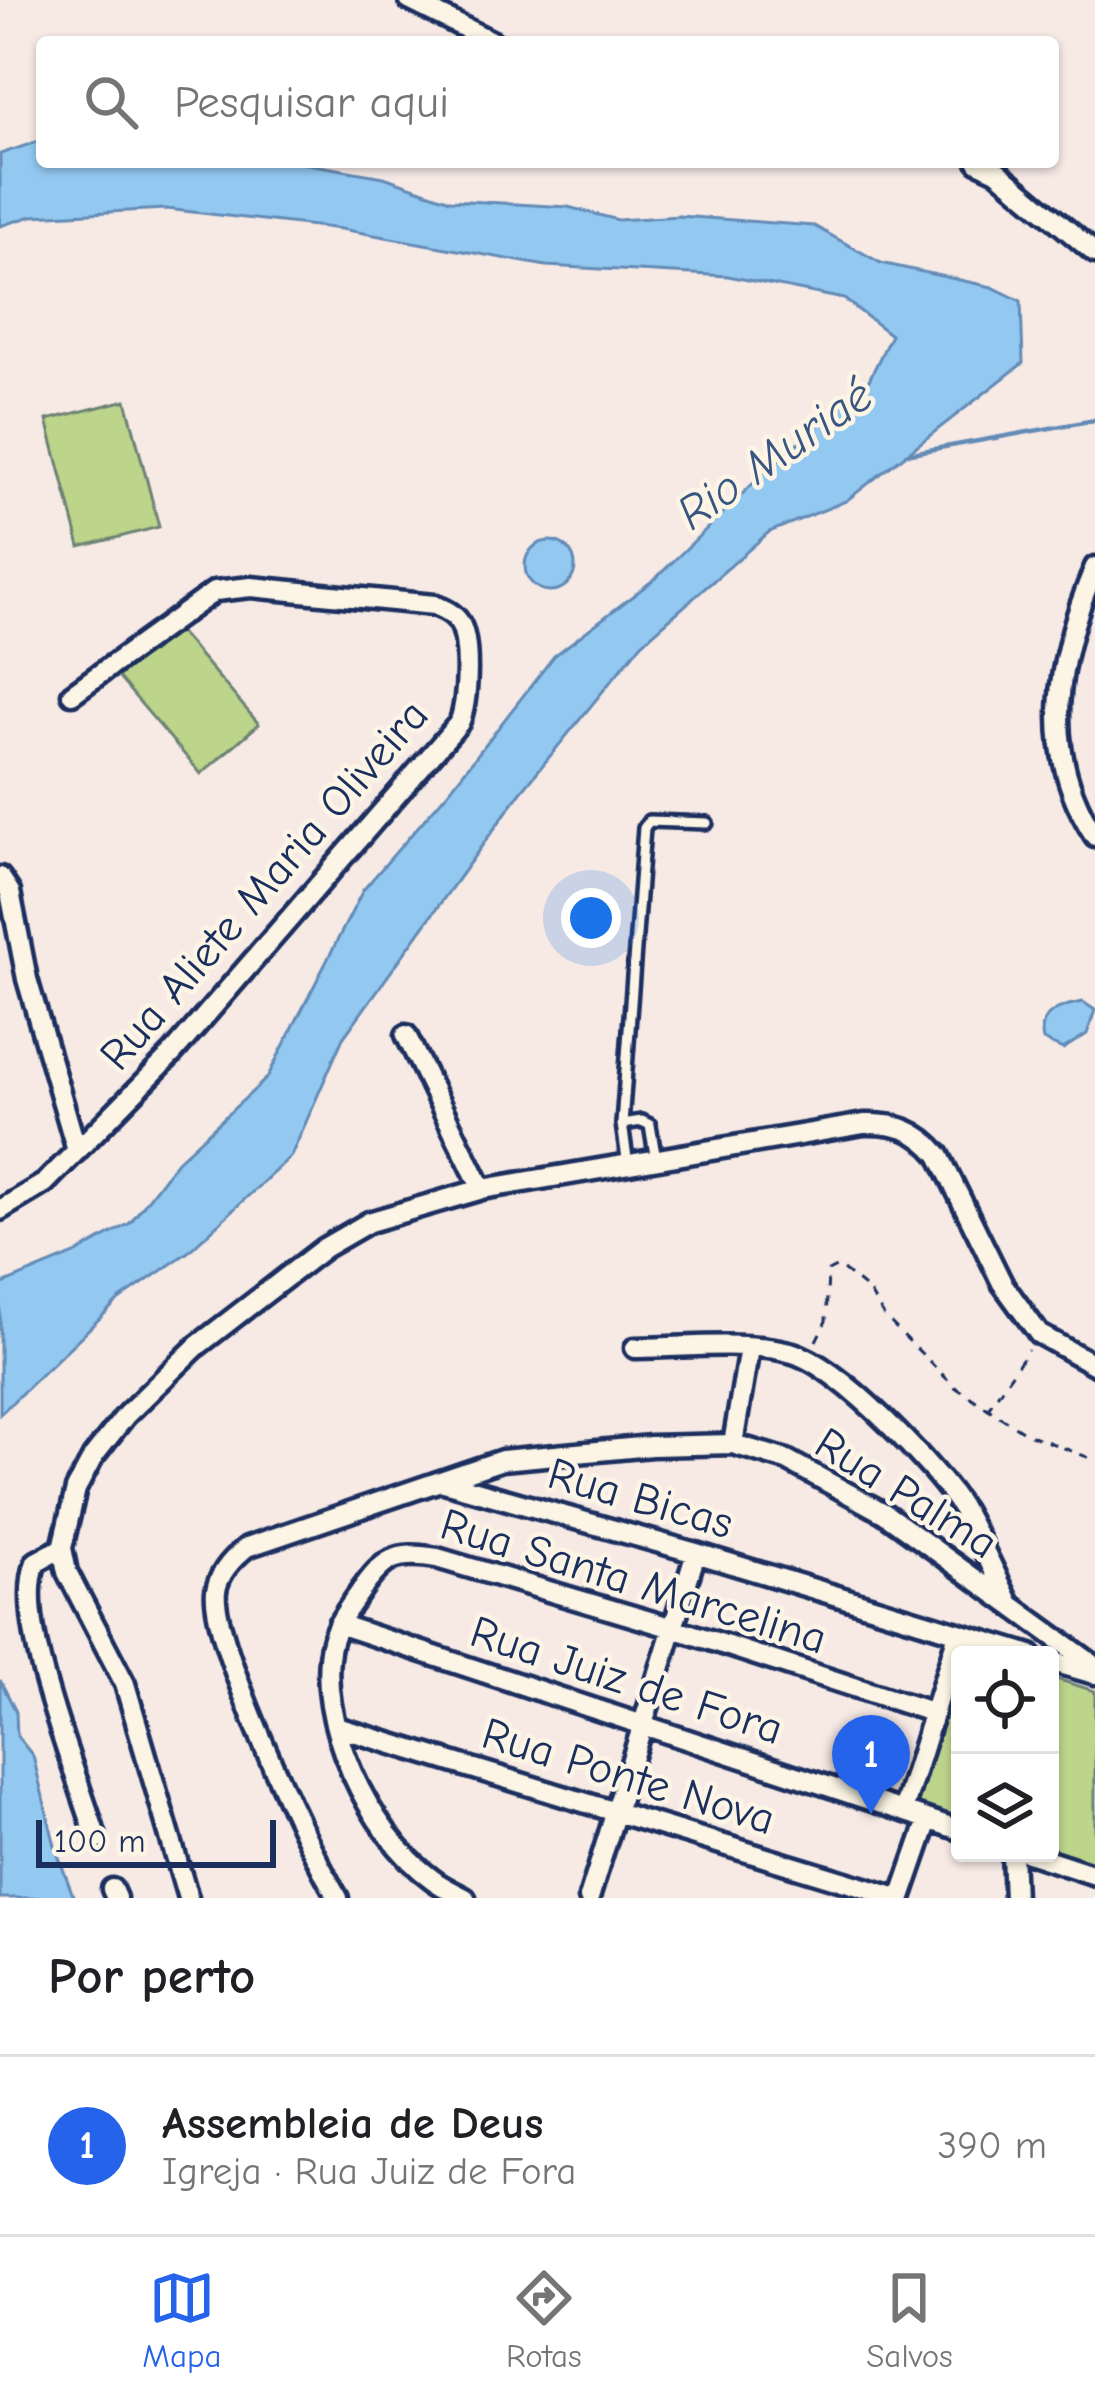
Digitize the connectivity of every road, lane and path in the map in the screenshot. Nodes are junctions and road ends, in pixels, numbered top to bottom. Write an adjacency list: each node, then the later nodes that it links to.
1 (409, 0): 2 (street)
2 (481, 36)
3 (991, 168): 4 (street)
4 (1095, 254)
5 (1095, 567): 8 (street)
6 (72, 694): 12 (street, Rua Aliete Maria Oliveira)
7 (707, 823): 11 (lane)
8 (1095, 836)
9 (0, 877): 12 (street)
10 (406, 1034): 15 (street)
11 (622, 1124): 13 (lane); 14 (lane)
12 (77, 1151): 16 (street, Rua Aliete Maria Oliveira)
13 (656, 1160): 14 (street); 17 (street)
14 (628, 1165): 15 (street)
15 (482, 1189): 26 (street)
16 (0, 1210)
17 (1039, 1334): 21 (street); 22 (path)
18 (635, 1348): 19 (street)
19 (749, 1348): 20 (street); 23 (street)
20 (807, 1358): 22 (path); 28 (street)
21 (1095, 1365)
22 (987, 1410): 24 (path)
23 (733, 1444): 25 (street, Rua Palma); 28 (street, Rua Palma)
24 (1095, 1460)
25 (444, 1482): 27 (street, Rua Bicas); 47 (street)
26 (62, 1548): 42 (street); 46 (street)
27 (696, 1553): 30 (street); 31 (street, Rua Bicas)
28 (1012, 1606): 34 (street, Rua Palma)
29 (338, 1624): 30 (street, Rua Santa Marcelina); 36 (street, Rua Juiz de Fora); 37 (street)
30 (673, 1628): 35 (street, Rua Santa Marcelina); 36 (street)
31 (958, 1634): 32 (street, Rua Bicas); 35 (street)
32 (1000, 1646)
33 (1059, 1662): 34 (street)
34 (1095, 1670)
35 (934, 1713): 38 (street)
36 (643, 1725): 38 (street, Rua Juiz de Fora); 39 (street)
37 (337, 1727): 39 (street, Rua Ponte Nova); 48 (street)
38 (903, 1811): 40 (street, Rua Juiz de Fora)
39 (616, 1812): 49 (street); 50 (street, Rua Ponte Nova)
40 (928, 1820): 41 (street, Rua Juiz de Fora); 50 (street)
41 (951, 1827)
42 (97, 1840)
43 (1012, 1862): 51 (street)
44 (1055, 1862): 45 (street)
45 (1095, 1875)
46 (188, 1898)
47 (338, 1898)
48 (465, 1898)
49 (589, 1898)
50 (899, 1898)
51 (1014, 1898)

